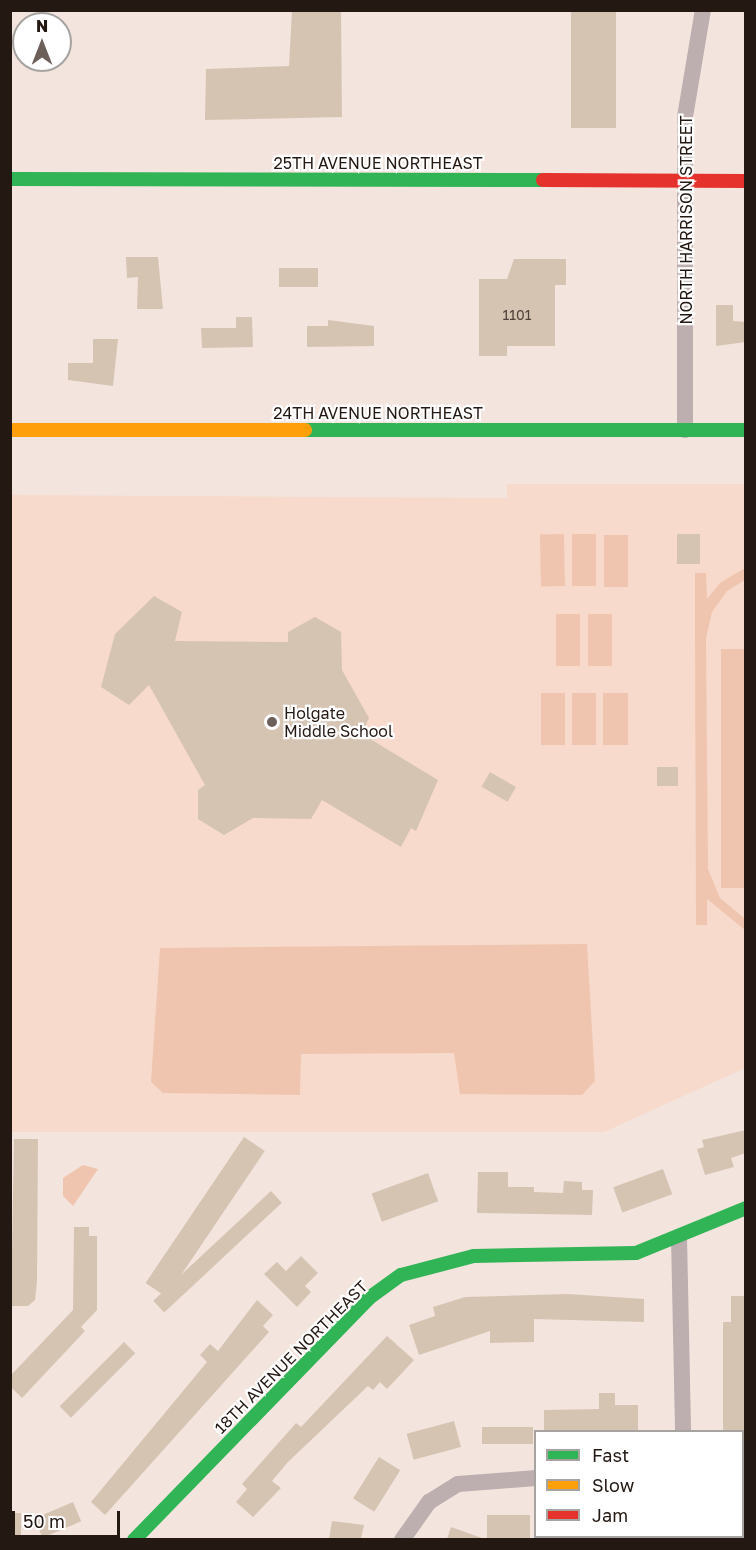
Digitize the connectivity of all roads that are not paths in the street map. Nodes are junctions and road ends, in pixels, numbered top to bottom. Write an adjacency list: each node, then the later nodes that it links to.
1 (703, 10): 3 (street, NORTH HARRISON STREET)
2 (10, 179): 3 (street, 25TH AVENUE NORTHEAST)
3 (685, 181): 4 (street, 25TH AVENUE NORTHEAST); 6 (street, NORTH HARRISON STREET)
4 (746, 181)
5 (10, 430): 6 (street, 24TH AVENUE NORTHEAST)
6 (685, 430): 7 (street, 24TH AVENUE NORTHEAST)
7 (746, 430)
8 (746, 1208): 9 (street, 18TH AVENUE NORTHEAST)
9 (679, 1237): 10 (street); 12 (street, 18TH AVENUE NORTHEAST)
10 (683, 1430)
11 (534, 1478): 13 (street)
12 (134, 1539)
13 (402, 1539)

